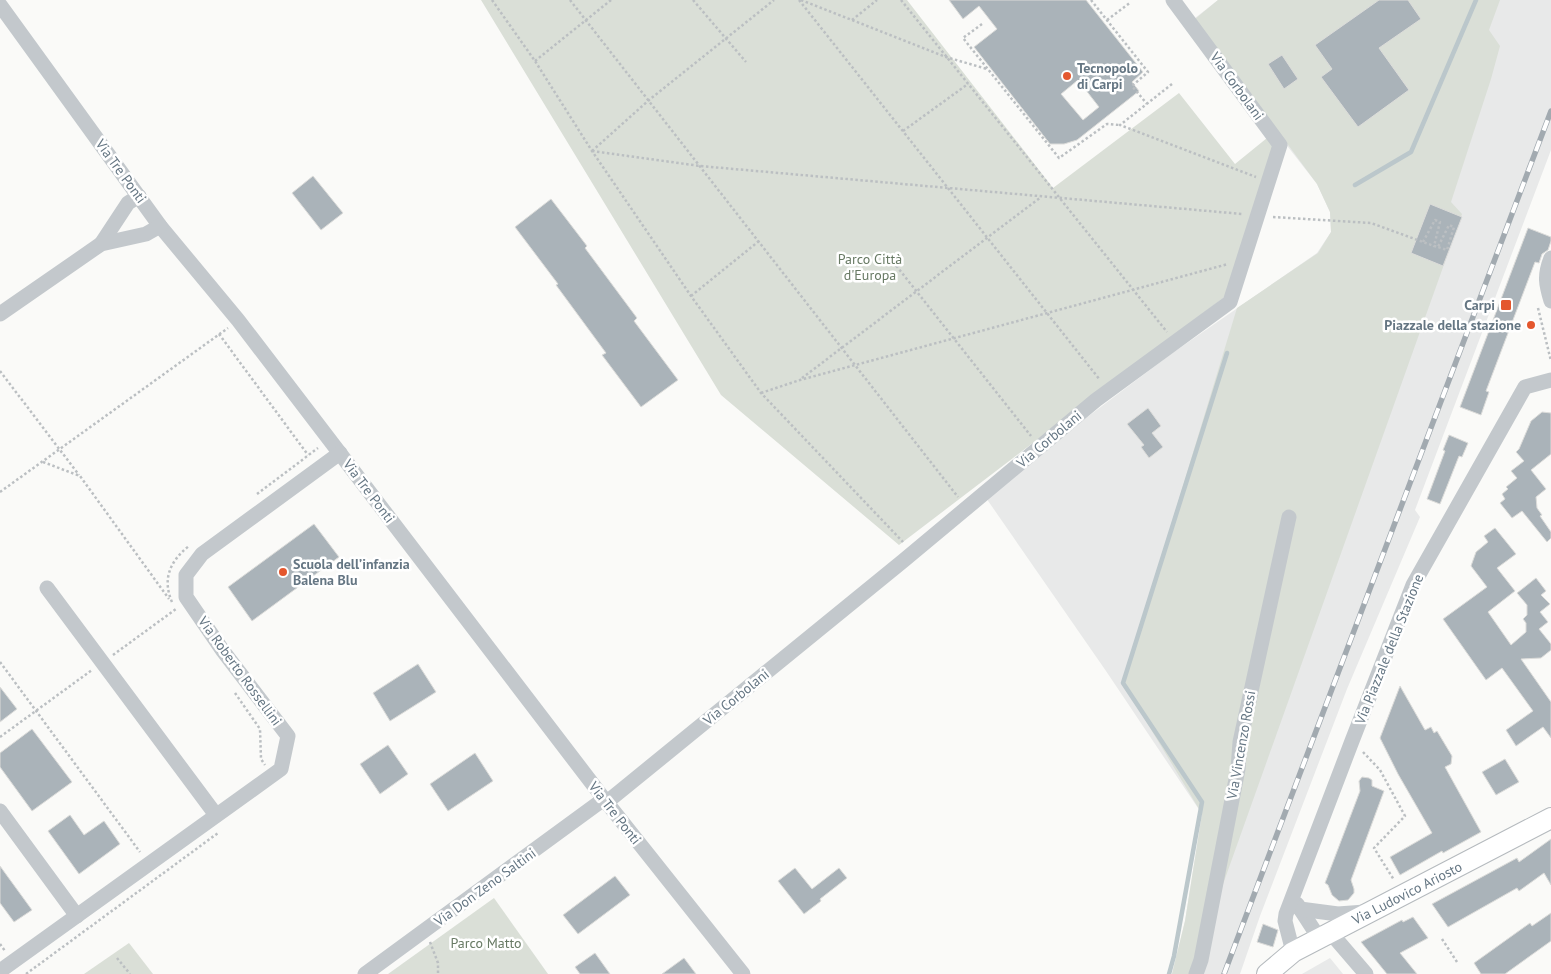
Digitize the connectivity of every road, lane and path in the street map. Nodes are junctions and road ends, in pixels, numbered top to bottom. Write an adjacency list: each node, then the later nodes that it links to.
1 (492, 0): 19 (path)
2 (570, 0): 13 (path)
3 (610, 0): 13 (path)
4 (693, 0): 17 (path)
5 (774, 0): 17 (path)
6 (800, 0): 14 (path); 27 (path)
7 (877, 0): 14 (path)
8 (901, 0): 18 (path)
9 (1091, 0): 15 (path)
10 (1174, 0): 30 (street, Via Corbolani)
11 (1131, 2): 15 (path)
12 (0, 5): 32 (street, Via Tre Ponti)
13 (585, 20): 19 (path); 24 (path)
14 (852, 20): 18 (path)
15 (1107, 20): 25 (path)
16 (982, 24): 21 (path)
17 (726, 38): 20 (path); 24 (path)
18 (946, 57): 21 (path); 22 (path)
19 (535, 61): 28 (path)
20 (746, 62)
21 (989, 70): 26 (path)
22 (968, 84): 27 (path); 34 (path)
23 (1172, 84): 25 (path)
24 (648, 100): 28 (path); 29 (path)
25 (1147, 104): 26 (path)
26 (1120, 125): 30 (path)
27 (903, 131): 31 (path)
28 (592, 151): 29 (path); 47 (path)
29 (700, 166): 31 (path); 38 (path)
30 (1269, 182): 35 (street, Via Corbolani)
31 (950, 188): 33 (path); 37 (path)
32 (139, 196): 36 (street, Via Tre Ponti); 40 (street)
33 (1042, 197): 34 (path); 37 (path)
34 (1059, 198): 35 (path); 45 (path)
35 (1258, 216): 39 (path); 44 (street, Via Corbolani)
36 (160, 226): 40 (street); 51 (street, Via Tre Ponti)
37 (988, 238): 46 (path); 49 (path)
38 (759, 241): 47 (path); 55 (path)
39 (1423, 242): 41 (path); 41 (path)
40 (101, 244): 50 (street)
41 (1436, 247): 41 (path)
42 (887, 254): 46 (path)
43 (1551, 258): 48 (street)
44 (1244, 260): 45 (path); 84 (street, Via Corbolani)
45 (1134, 290): 49 (path); 53 (path)
46 (917, 291): 54 (path); 55 (path)
47 (691, 296): 61 (path)
48 (1551, 302)
49 (1048, 313): 54 (path); 60 (path)
50 (0, 314)
51 (238, 320): 52 (path); 63 (street, Via Tre Ponti)
52 (219, 334): 64 (path); 66 (path)
53 (1170, 335)
54 (954, 338): 56 (path); 62 (path)
55 (842, 347): 56 (path); 58 (path)
56 (856, 365): 58 (path); 71 (path)
57 (0, 371): 64 (path)
58 (800, 380): 61 (path)
59 (1551, 380): 82 (street, Via Piazzale della Stazione)
60 (1103, 383)
61 (761, 393): 74 (path)
62 (1032, 438)
63 (329, 439): 65 (street, Via Tre Ponti); 66 (path)
64 (60, 449): 67 (path); 68 (path)
65 (340, 452): 83 (street, Via Roberto Rossellini); 84 (street, Via Tre Ponti)
66 (308, 455): 70 (path)
67 (42, 462): 68 (path); 69 (path)
68 (80, 476): 76 (path)
69 (0, 492)
70 (255, 496)
71 (959, 498)
72 (1289, 517): 107 (street, Via Vincenzo Rossi)
73 (194, 542): 76 (path)
74 (904, 543)
75 (47, 588): 86 (street)
76 (173, 605): 77 (path)
77 (176, 609)
78 (0, 662): 80 (path)
79 (232, 689): 83 (path)
80 (36, 710): 81 (path); 89 (path)
81 (0, 737)
82 (1352, 741): 90 (street, Via Piazzale della Stazione); 91 (path)
83 (272, 775): 86 (street, Via Roberto Rossellini)
84 (606, 801): 95 (street, Via Don Zeno Saltini); 106 (street, Via Tre Ponti)
85 (0, 810): 94 (street)
86 (216, 815): 89 (street, Via Roberto Rossellini)
87 (1551, 818): 91 (main road, Via Ludovico Ariosto)
88 (221, 830): 102 (path)
89 (148, 864): 94 (street, Via Roberto Rossellini)
90 (1293, 894): 92 (street); 98 (street, Via Piazzale della Stazione)
91 (1403, 895): 93 (main road, Via Ludovico Ariosto)
92 (1300, 909): 93 (street); 96 (street)
93 (1369, 912): 96 (main road, Via Ludovico Ariosto)
94 (77, 916): 101 (street, Via Roberto Rossellini)
95 (425, 930): 104 (street, Via Don Zeno Saltini); 105 (path)
96 (1325, 935): 98 (main road, Via Ludovico Ariosto); 109 (street)
97 (1442, 939): 100 (path)
98 (1292, 952): 108 (main road, Via Ludovico Ariosto)
99 (118, 958): 103 (path)
100 (1457, 962)
101 (0, 971)
102 (26, 974)
103 (130, 974)
104 (365, 974)
105 (438, 974)
106 (743, 974)
107 (1196, 974)
108 (1267, 974)
109 (1366, 974)

